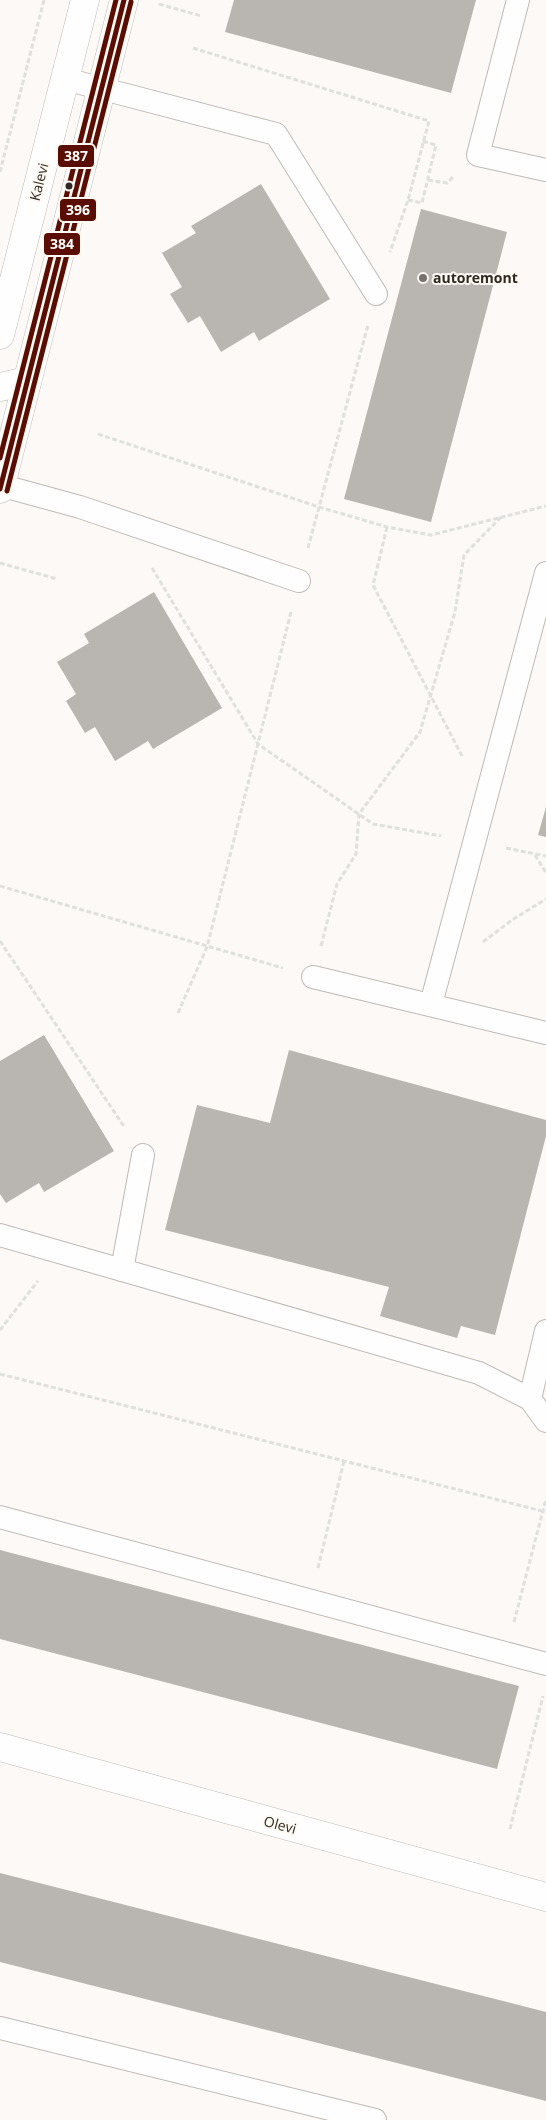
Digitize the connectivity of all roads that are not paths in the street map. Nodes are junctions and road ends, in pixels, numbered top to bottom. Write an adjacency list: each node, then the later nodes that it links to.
1 (85, 0): 4 (main road, Kalevi)
2 (124, 0): 5 (main road)
3 (518, 0): 6 (lane)
4 (65, 79): 5 (lane); 8 (main road, Kalevi)
5 (101, 89): 7 (lane); 9 (main road)
6 (546, 170)
7 (376, 294)
8 (0, 335)
9 (27, 381): 10 (main road); 11 (main road)
10 (0, 387)
11 (0, 487): 13 (lane)
12 (546, 573): 15 (lane)
13 (299, 582)
14 (313, 977): 15 (lane)
15 (431, 1004): 16 (lane)
16 (546, 1033)
17 (143, 1155): 19 (lane)
18 (0, 1235): 19 (lane)
19 (122, 1270): 21 (lane)
20 (546, 1331): 21 (lane)
21 (530, 1399): 22 (lane)
22 (546, 1421)
23 (0, 1517): 24 (lane)
24 (546, 1664)
25 (5, 1750): 26 (main road, Olevi)
26 (546, 1897)
27 (0, 2028): 28 (lane)
28 (375, 2120)

